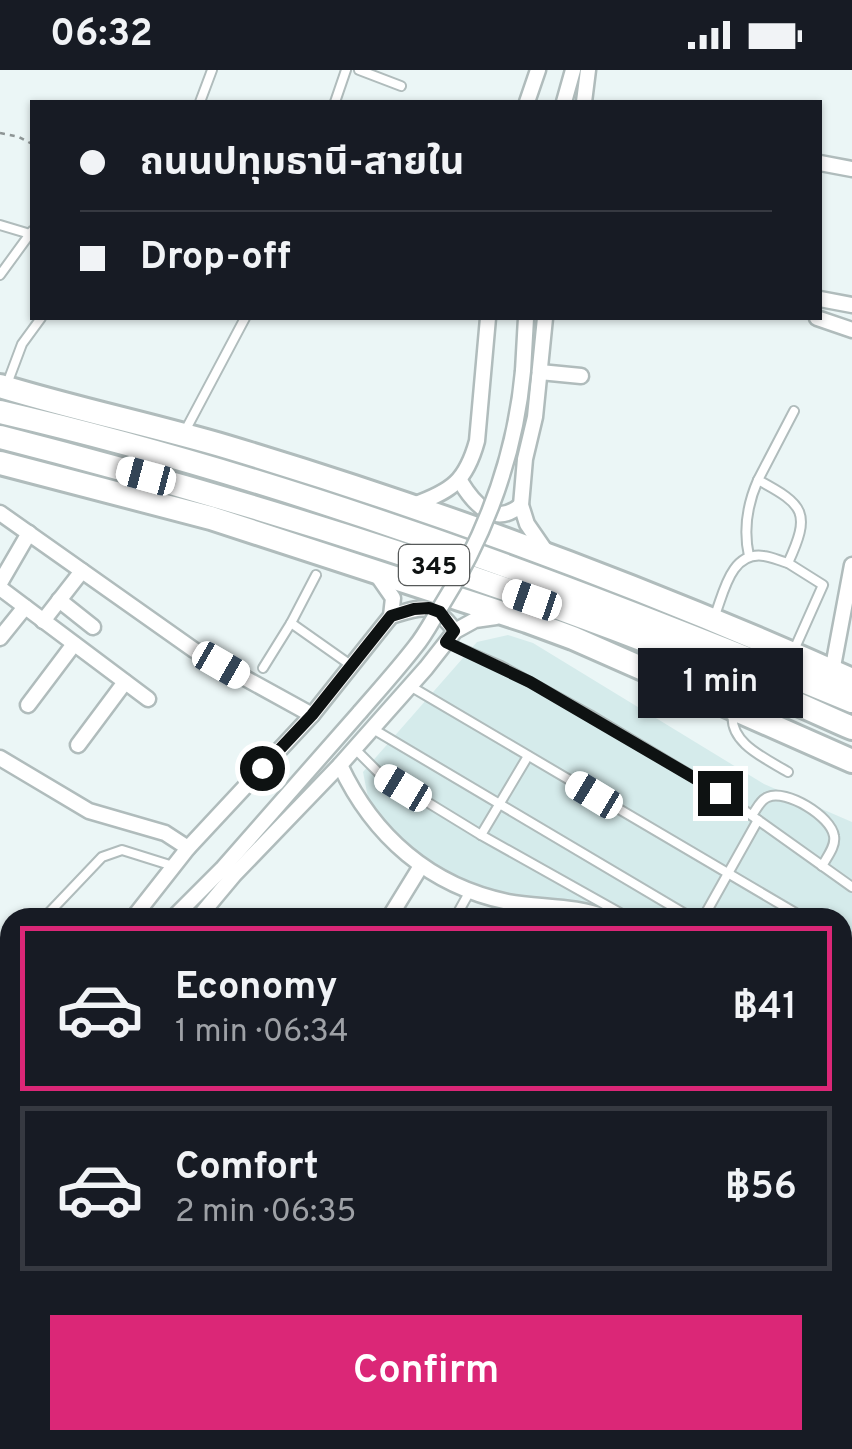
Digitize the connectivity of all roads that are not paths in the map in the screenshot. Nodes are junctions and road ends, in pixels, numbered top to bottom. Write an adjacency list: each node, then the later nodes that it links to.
1 (212, 70): 8 (lane)
2 (346, 70): 9 (lane)
3 (358, 70): 7 (lane)
4 (538, 70): 10 (street)
5 (573, 70): 11 (street)
6 (588, 70): 12 (street)
7 (401, 86)
8 (204, 100)
9 (335, 100)
10 (528, 100)
11 (565, 100)
12 (584, 100)
13 (822, 163): 14 (street)
14 (852, 169)
15 (0, 224): 16 (lane)
16 (30, 232)
17 (30, 233): 18 (lane)
18 (0, 274)
19 (822, 299): 20 (street)
20 (852, 305)
21 (40, 320): 30 (lane)
22 (244, 320): 33 (lane)
23 (488, 320): 37 (street)
24 (526, 320): 100 (street, bridge)
25 (545, 320): 28 (street)
26 (822, 320): 27 (street)
27 (852, 330)
28 (540, 372): 29 (street); 40 (street)
29 (581, 376)
30 (3, 387): 33 (main road)
31 (794, 411): 38 (lane)
32 (0, 412): 68 (main road, 345)
33 (183, 436): 39 (main road)
34 (2, 438): 36 (main road); 68 (main road, 345)
35 (0, 463): 36 (main road)
36 (60, 478): 47 (main road)
37 (460, 480): 39 (street); 40 (street)
38 (758, 480): 44 (lane); 45 (lane)
39 (412, 505): 43 (main road)
40 (521, 505): 43 (street)
41 (0, 513): 42 (street)
42 (28, 533): 48 (street); 51 (street)
43 (548, 555): 50 (main road)
44 (749, 556): 45 (lane); 58 (lane)
45 (788, 563): 52 (lane)
46 (852, 565): 53 (street)
47 (374, 570): 57 (street); 60 (main road)
48 (82, 571): 54 (street); 78 (street)
49 (316, 574): 61 (lane)
50 (598, 574): 58 (main road); 68 (main road)
51 (0, 585): 55 (street)
52 (823, 585): 53 (lane); 67 (lane)
53 (848, 586): 56 (street)
54 (59, 600): 59 (street); 62 (street)
55 (25, 607): 59 (street); 64 (street)
56 (848, 608): 71 (street)
57 (391, 616): 63 (street); 69 (street)
58 (713, 619): 67 (main road)
59 (44, 621): 66 (street)
60 (527, 621): 63 (street); 65 (main road)
61 (291, 623): 69 (lane); 70 (lane)
62 (94, 627)
63 (450, 636): 73 (street); 89 (lane)
64 (0, 638)
65 (573, 638): 68 (main road); 77 (main road)
66 (74, 644): 72 (street); 76 (street)
67 (792, 654): 71 (main road)
68 (717, 657): 75 (main road, 345); 79 (main road, 345)
69 (352, 666): 78 (street)
70 (264, 668)
71 (842, 676)
72 (125, 682): 74 (street); 81 (street)
73 (410, 686): 80 (street); 83 (lane)
74 (148, 699)
75 (852, 701)
76 (28, 705)
77 (734, 709): 85 (main road); 87 (lane)
78 (312, 715): 91 (street)
79 (852, 728)
80 (372, 729): 82 (street); 88 (lane)
81 (78, 744)
82 (355, 749): 86 (street); 90 (lane)
83 (528, 756): 88 (lane); 95 (lane)
84 (0, 758): 91 (street)
85 (852, 761)
86 (340, 765): 93 (street); 101 (street)
87 (788, 772)
88 (498, 804): 90 (lane); 106 (lane)
89 (755, 818): 94 (lane); 94 (lane); 95 (lane)
90 (480, 834): 105 (lane)
91 (188, 848): 92 (street)
92 (173, 866): 98 (lane); 99 (street)
93 (422, 866): 97 (street); 102 (street)
94 (822, 866): 96 (lane)
95 (728, 873): 107 (lane); 108 (lane)
96 (852, 887)
97 (471, 890): 103 (lane); 104 (street)
98 (54, 908)
99 (140, 908)
100 (183, 908)
101 (207, 908)
102 (395, 908)
103 (461, 908)
104 (514, 908)
105 (611, 908)
106 (675, 908)
107 (709, 908)
108 (787, 908)

